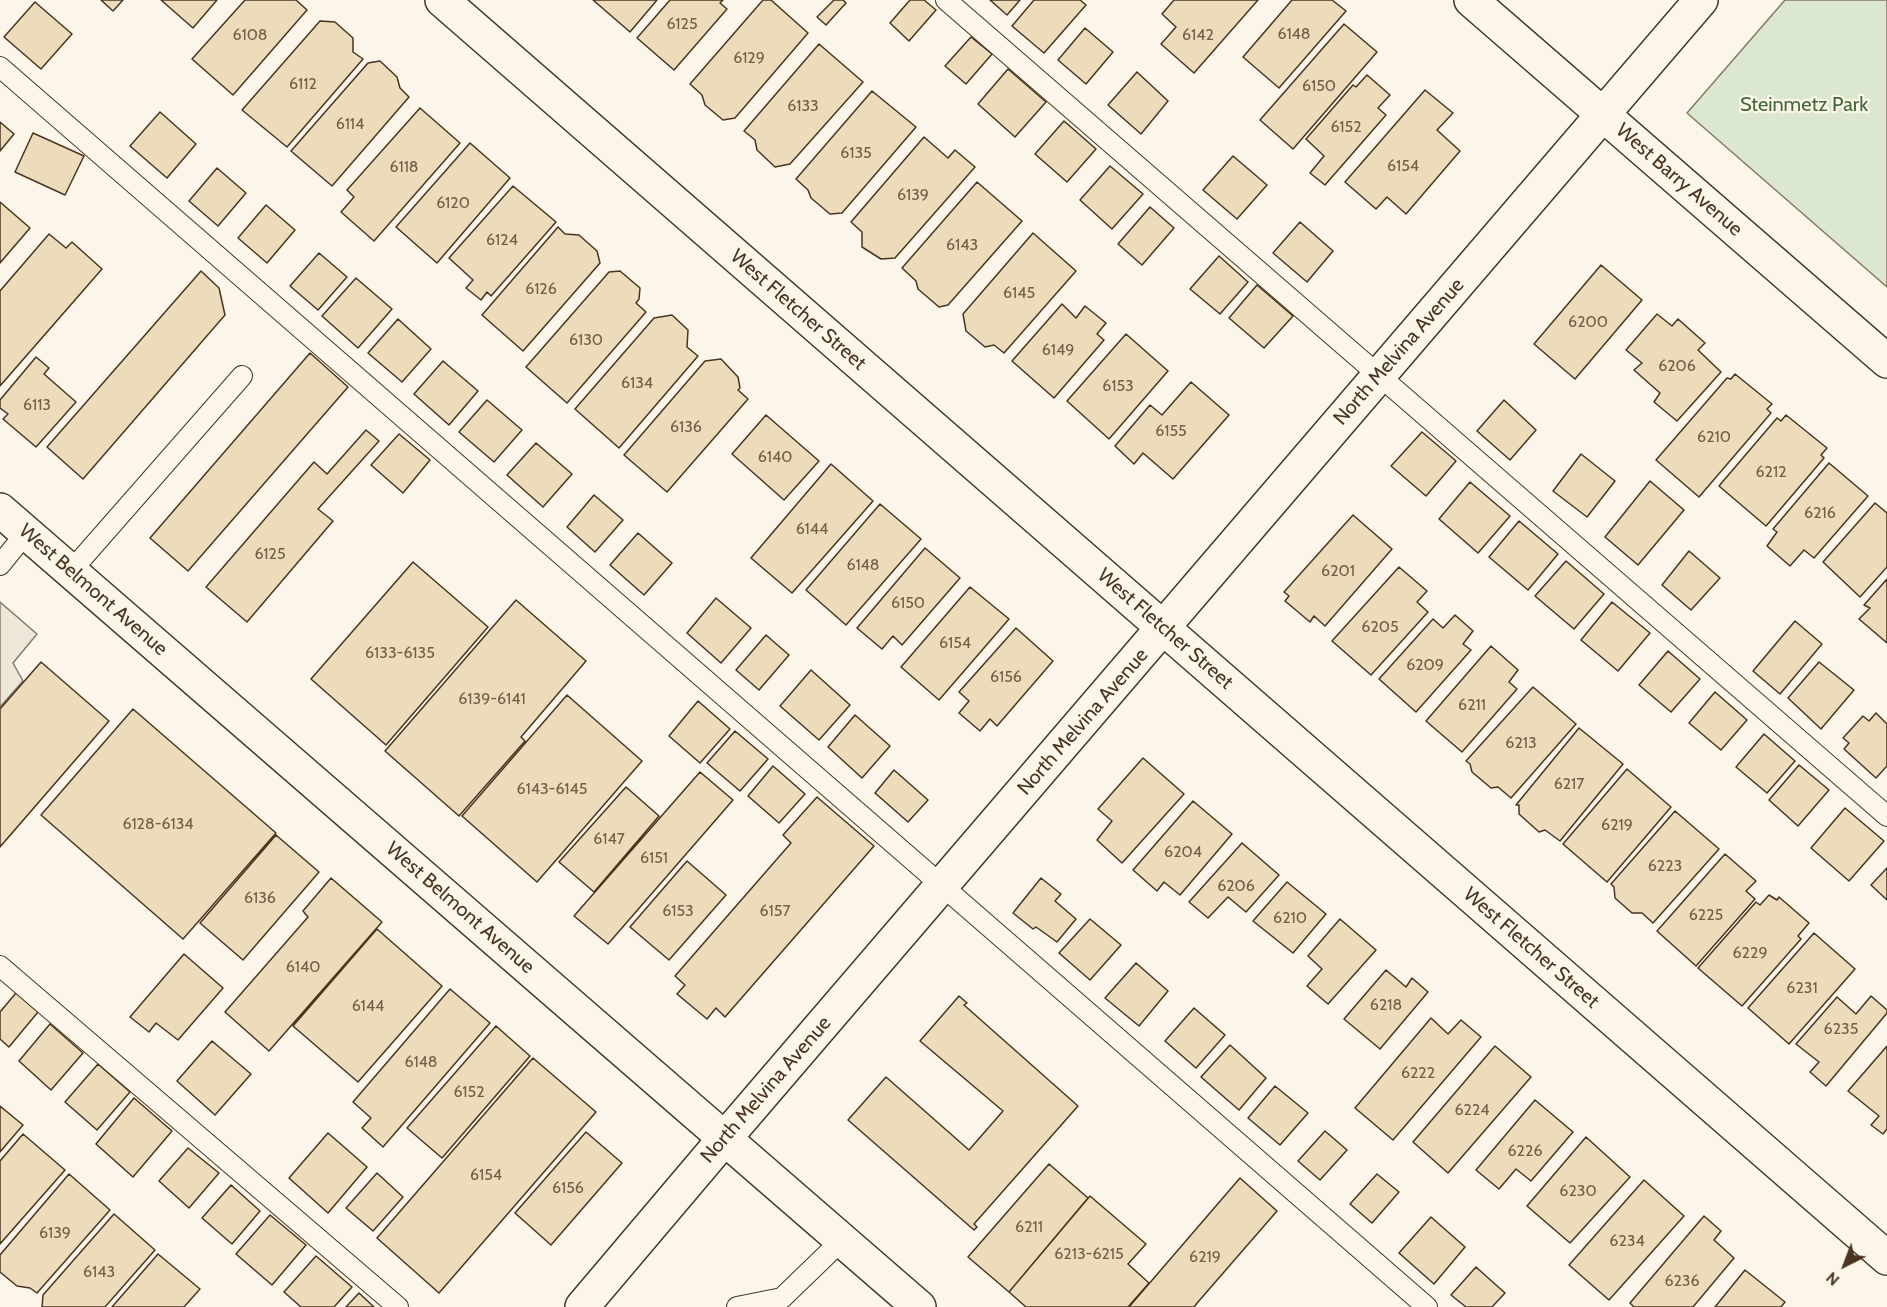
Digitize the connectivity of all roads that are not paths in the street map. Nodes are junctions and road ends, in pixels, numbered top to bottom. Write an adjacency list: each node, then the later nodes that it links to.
1 (442, 0): 14 (street, West Fletcher Street)
2 (946, 0): 9 (lane)
3 (1471, 0): 6 (street, West Barry Avenue)
4 (1701, 0): 6 (street, North Melvina Avenue)
5 (0, 67): 16 (lane)
6 (1603, 114): 7 (street, West Barry Avenue); 9 (street, North Melvina Avenue)
7 (1887, 361)
8 (242, 376): 13 (lane)
9 (1379, 376): 14 (street, North Melvina Avenue); 15 (lane)
10 (0, 510): 11 (street, West Belmont Avenue)
11 (26, 533): 12 (lane); 13 (street, West Belmont Avenue)
12 (0, 565)
13 (71, 571): 18 (street, West Belmont Avenue)
14 (1163, 628): 16 (street, North Melvina Avenue); 20 (street, West Fletcher Street)
15 (1887, 816)
16 (942, 886): 18 (street, North Melvina Avenue); 25 (lane)
17 (0, 966): 22 (lane)
18 (725, 1138): 19 (street, West Belmont Avenue); 23 (street, North Melvina Avenue)
19 (842, 1240): 21 (street, West Belmont Avenue); 24 (lane)
20 (1887, 1258)
21 (909, 1304)
22 (398, 1307)
23 (582, 1307)
24 (737, 1307)
25 (1427, 1307)

